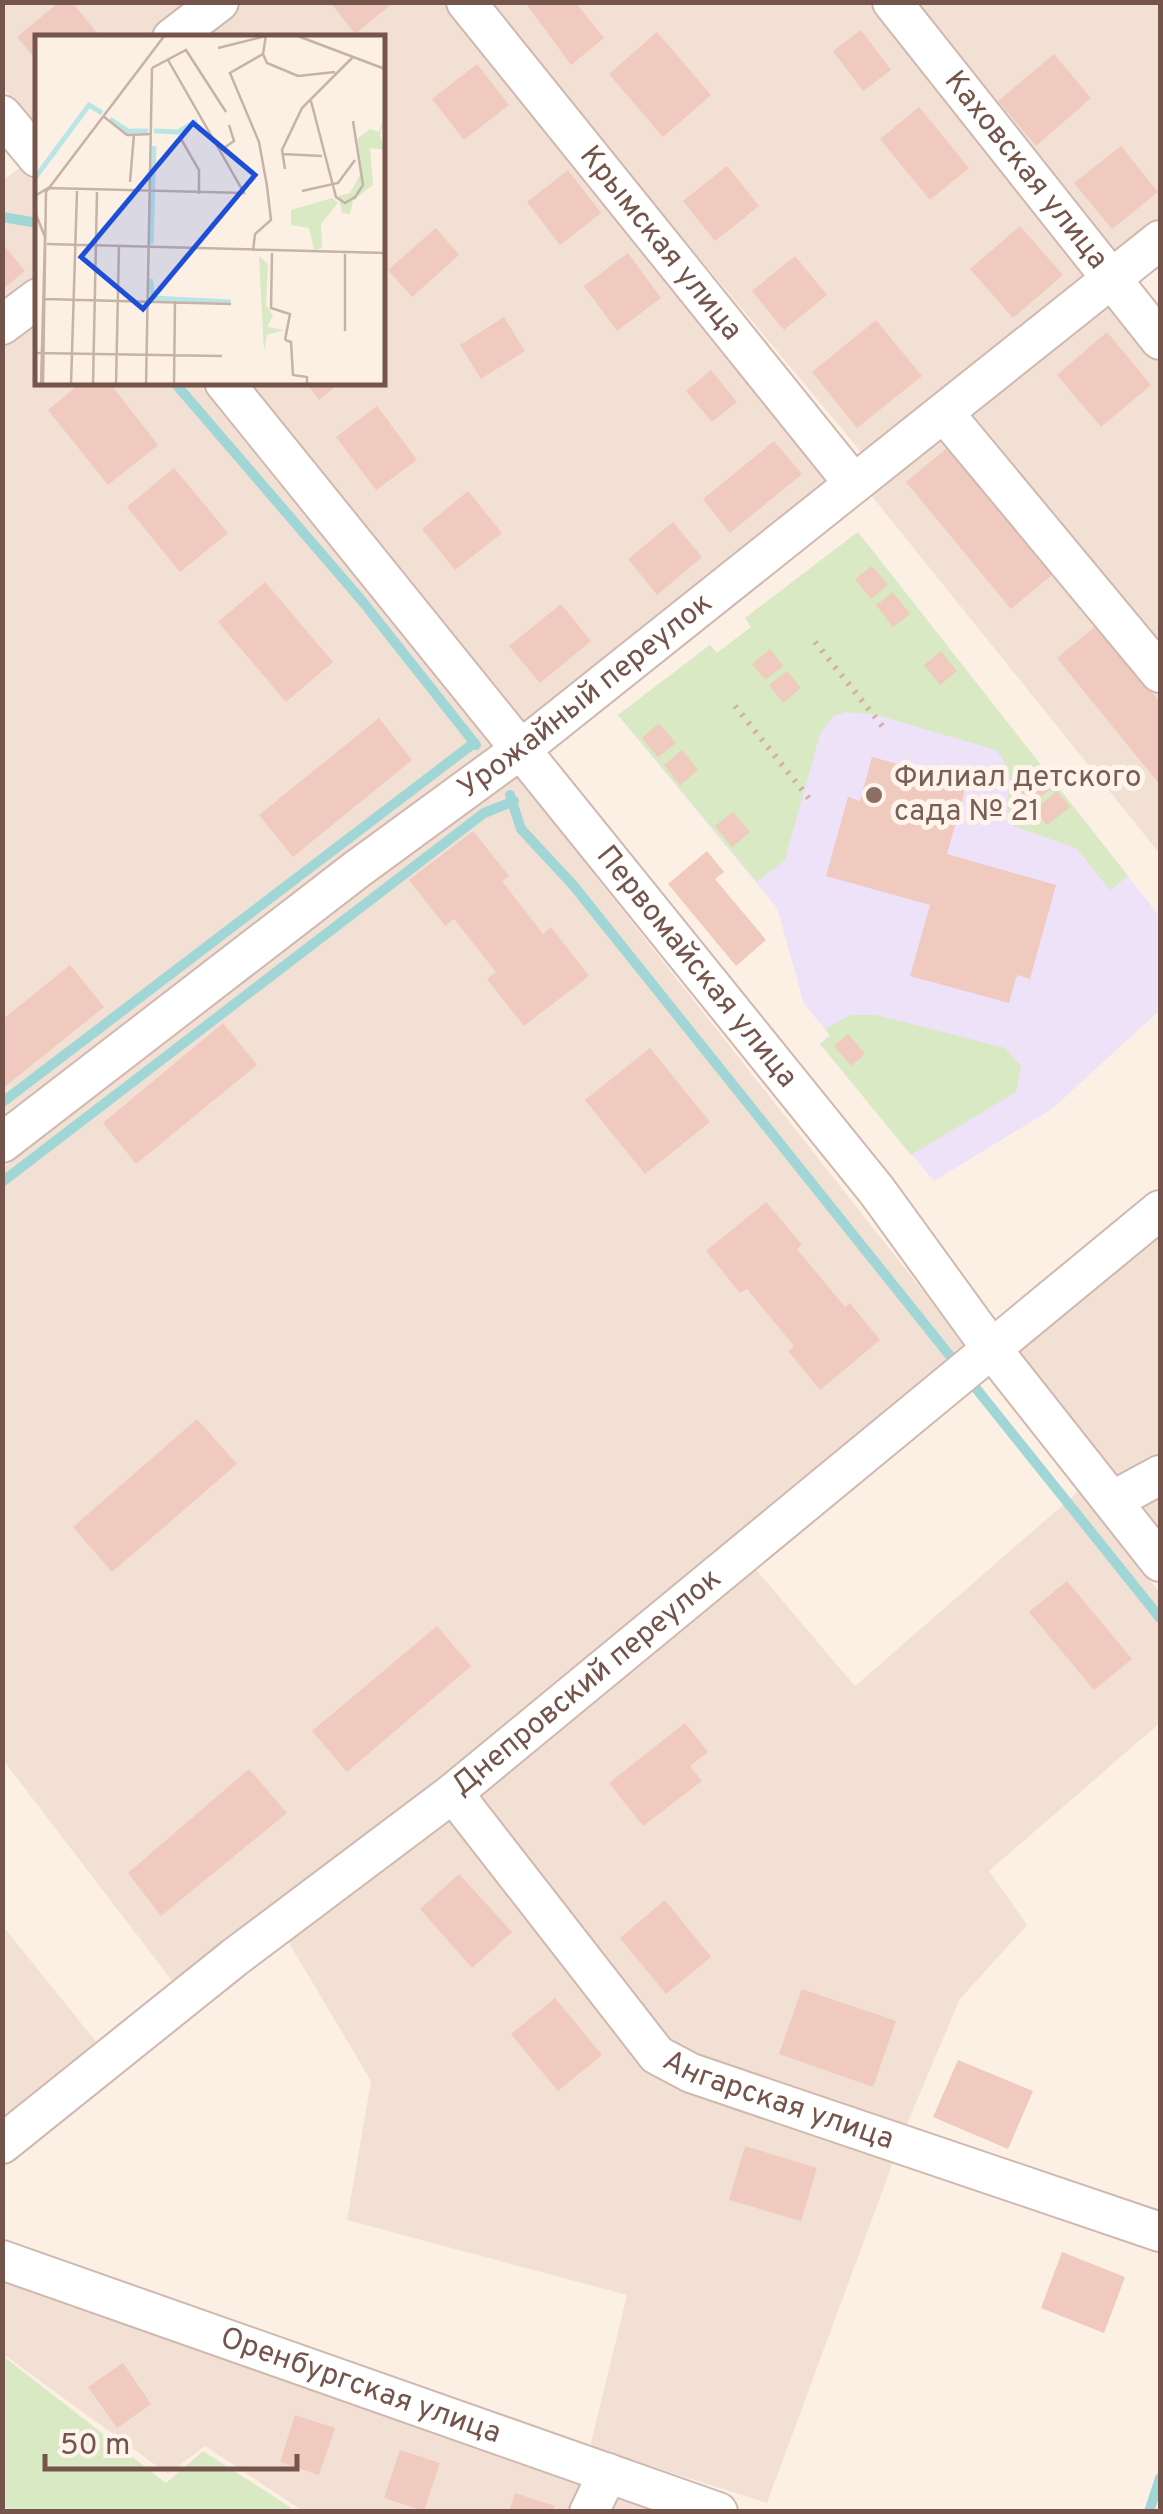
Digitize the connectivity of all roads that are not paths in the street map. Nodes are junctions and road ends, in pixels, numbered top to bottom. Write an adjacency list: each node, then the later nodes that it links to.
1 (219, 2): 4 (street)
2 (466, 2): 14 (street, Крымская улица)
3 (892, 2): 8 (street, Каховская улица)
4 (176, 35)
5 (2, 115): 6 (street)
6 (26, 152)
7 (1160, 240): 8 (street, Урожайный переулок)
8 (1113, 279): 11 (street, Каховская улица); 13 (street, Урожайный переулок)
9 (35, 300): 10 (street)
10 (2, 325)
11 (1160, 340)
12 (226, 385): 16 (street, Первомайская улица)
13 (944, 413): 14 (street, Урожайный переулок); 15 (street)
14 (854, 484): 16 (street, Урожайный переулок)
15 (1160, 673)
16 (520, 750): 17 (street, Урожайный переулок); 19 (street, Первомайская улица)
17 (2, 1142)
18 (1160, 1210): 19 (street, Днепровский переулок)
19 (991, 1348): 21 (street, Первомайская улица); 23 (street, Днепровский переулок)
20 (1160, 1476): 21 (street)
21 (1112, 1501): 22 (street, Первомайская улица)
22 (1160, 1562)
23 (454, 1793): 24 (street, Днепровский переулок); 25 (street, Ангарская улица)
24 (2, 2144)
25 (1158, 2232)
26 (2, 2260): 27 (street, Оренбургская улица)
27 (608, 2473): 28 (street); 29 (street, Оренбургская улица)
28 (589, 2512)
29 (718, 2512)

